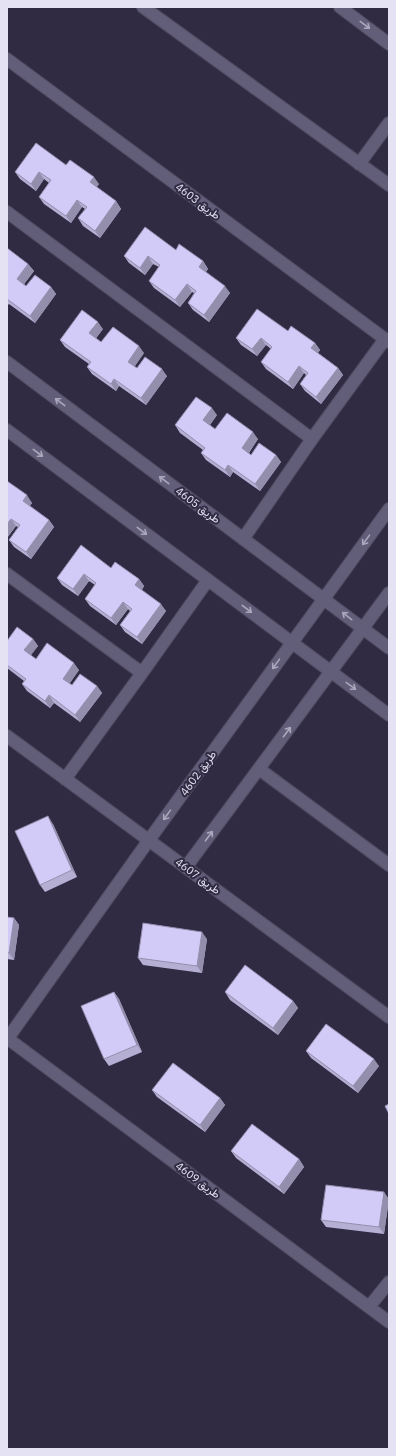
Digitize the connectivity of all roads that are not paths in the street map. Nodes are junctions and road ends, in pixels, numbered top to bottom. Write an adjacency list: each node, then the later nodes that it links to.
1 (143, 7): 6 (street)
2 (340, 7): 3 (street, one-way to 3)
3 (389, 44)
4 (7, 59): 9 (street, طريق 4603)
5 (389, 123): 6 (street)
6 (359, 164): 7 (street)
7 (389, 185)
8 (7, 212): 12 (street)
9 (387, 341): 12 (street)
10 (7, 362): 14 (street, طريق 4605, one-way to 10)
11 (7, 430): 16 (street, one-way to 16)
12 (312, 439): 14 (street)
13 (389, 509): 18 (street, طريق 4602, one-way to 18)
14 (243, 538): 18 (street, طريق 4605)
15 (7, 574): 23 (street)
16 (208, 580): 20 (street, one-way to 20); 23 (street)
17 (389, 593): 19 (street)
18 (323, 598): 19 (street, طريق 4605, one-way to 18); 20 (street, طريق 4602)
19 (363, 628): 21 (street, طريق 4605); 22 (street)
20 (292, 642): 22 (street); 28 (street, طريق 4602, one-way to 28)
21 (389, 648)
22 (331, 672): 24 (street, one-way to 24); 26 (street, one-way to 22)
23 (142, 673): 27 (street)
24 (389, 714)
25 (7, 736): 27 (street, طريق 4607)
26 (259, 769): 29 (street); 30 (street, one-way to 26)
27 (65, 779): 28 (street, طريق 4607)
28 (149, 840): 30 (street, طريق 4607); 32 (street, طريق 4602)
29 (389, 865)
30 (186, 867): 31 (street, طريق 4607)
31 (389, 1017)
32 (8, 1038): 34 (street, طريق 4609)
33 (389, 1282): 34 (street)
34 (369, 1307): 35 (street, طريق 4609)
35 (389, 1322)

